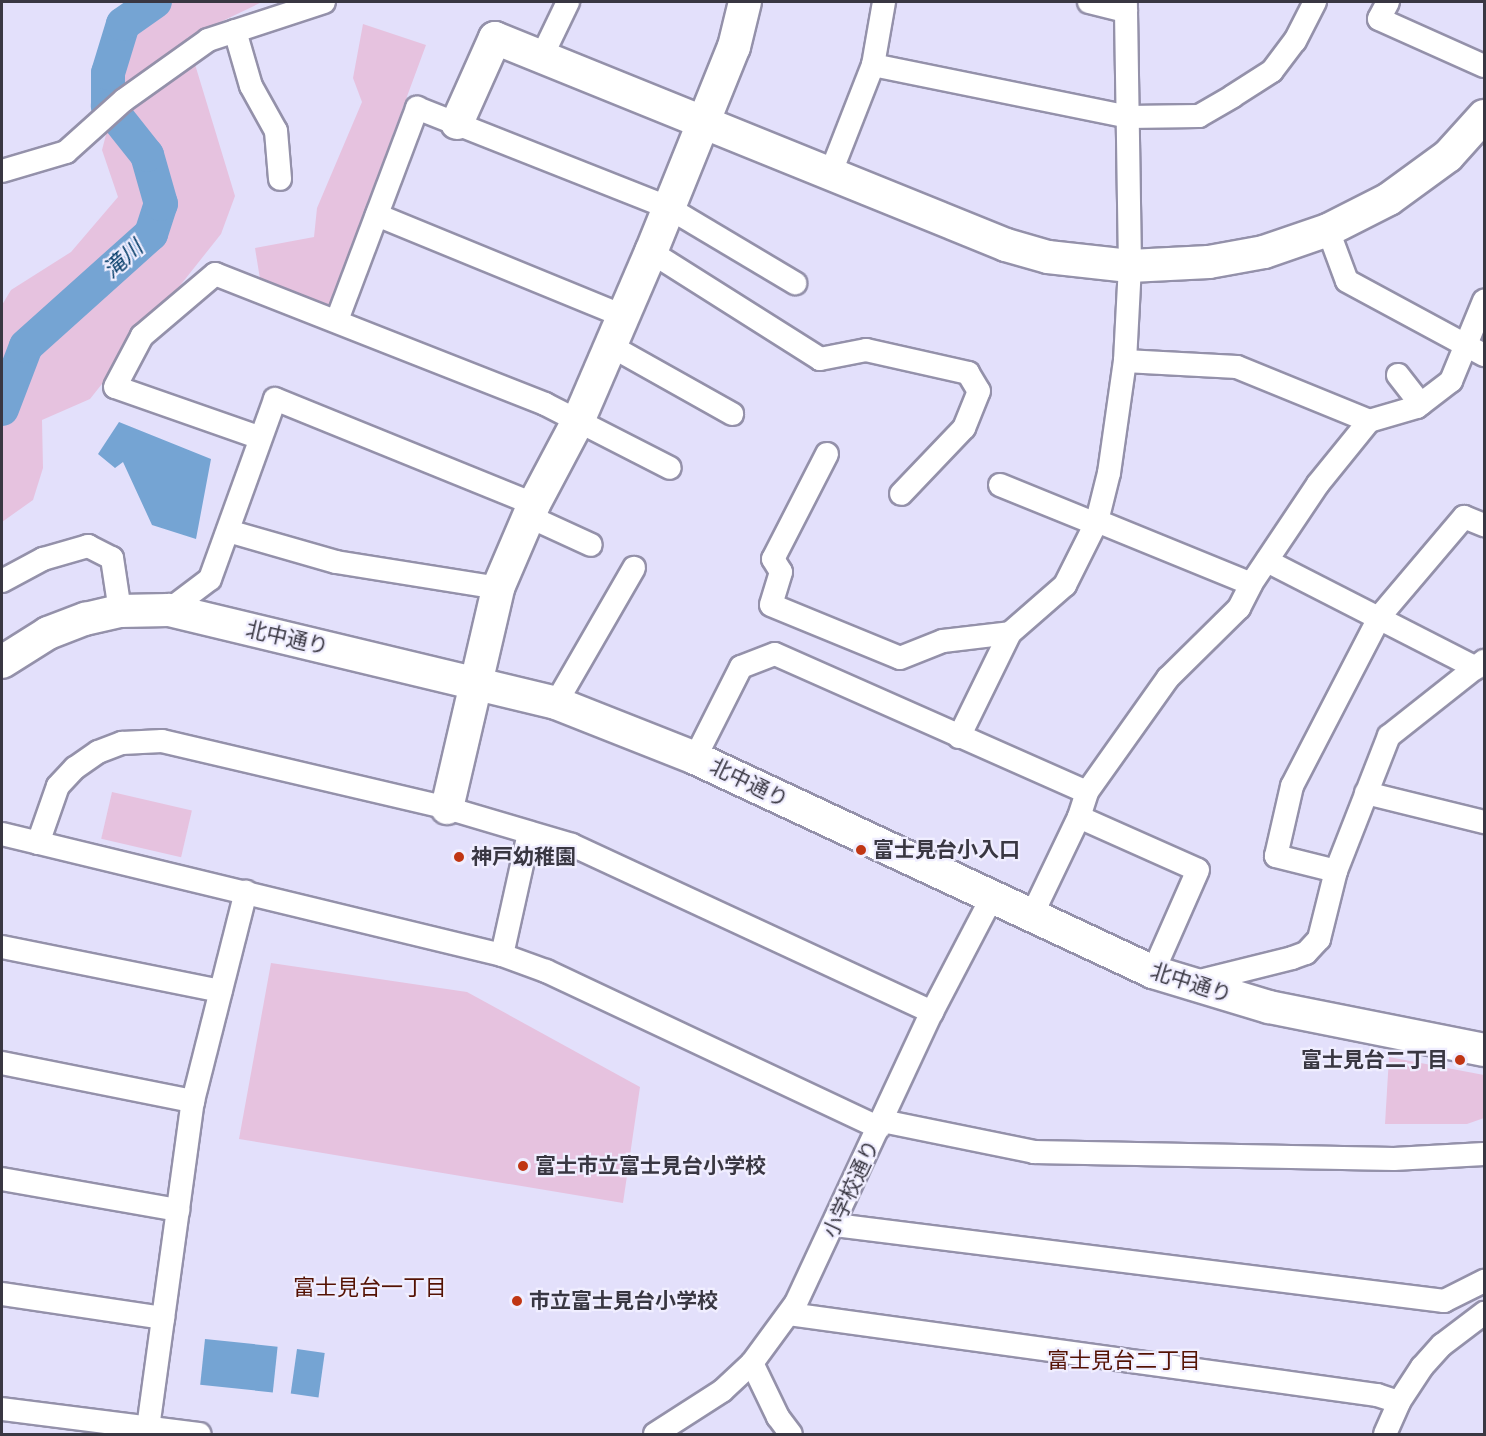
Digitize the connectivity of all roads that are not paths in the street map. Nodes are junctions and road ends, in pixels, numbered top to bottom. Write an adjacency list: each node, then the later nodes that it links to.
1 (324, 2): 9 (street)
2 (568, 2): 10 (street)
3 (745, 2): 15 (street)
4 (884, 2): 11 (street)
5 (1089, 2): 8 (street)
6 (1315, 2): 14 (street)
7 (1388, 2): 12 (street)
8 (1126, 6): 14 (street)
9 (236, 31): 17 (street); 19 (street)
10 (542, 56): 15 (street); 16 (street)
11 (873, 65): 14 (street); 18 (street)
12 (1485, 66)
13 (1485, 116): 22 (street)
14 (1128, 117): 24 (street)
15 (703, 119): 18 (street); 20 (street)
16 (457, 123): 20 (street); 21 (street)
17 (2, 171)
18 (831, 172): 24 (street)
19 (280, 179)
20 (669, 208): 23 (street); 25 (street)
21 (377, 215): 27 (street); 28 (street)
22 (1328, 230): 24 (street); 30 (street)
23 (651, 252): 27 (street); 41 (street)
24 (1130, 266): 31 (street)
25 (795, 283)
26 (1485, 301): 30 (street)
27 (623, 316): 29 (street)
28 (336, 321): 35 (street); 37 (street)
29 (611, 346): 34 (street); 35 (street)
30 (1476, 348): 33 (street)
31 (1125, 361): 36 (street); 43 (street)
32 (1398, 375): 33 (street)
33 (1421, 404): 36 (street)
34 (732, 414)
35 (579, 419): 39 (street); 42 (street)
36 (1369, 421): 47 (street)
37 (258, 437): 42 (street); 45 (street)
38 (827, 454): 55 (street)
39 (670, 468)
40 (1000, 485): 43 (street)
41 (901, 494)
42 (531, 510): 46 (street); 51 (street)
43 (1097, 523): 50 (street); 55 (street)
44 (1485, 525): 54 (street)
45 (228, 531): 51 (street); 52 (street)
46 (591, 545)
47 (1267, 561): 50 (street); 54 (street)
48 (634, 568): 59 (street)
49 (2, 581): 53 (street)
50 (1251, 584): 62 (street)
51 (498, 588): 58 (street)
52 (169, 609): 53 (street, 北中通り); 58 (street, 北中通り)
53 (120, 611): 56 (street, 北中通り)
54 (1380, 616): 57 (street); 70 (street)
55 (1010, 633): 60 (street)
56 (2, 662)
57 (1480, 664): 63 (street)
58 (477, 683): 59 (street, 北中通り); 64 (street)
59 (556, 703): 61 (street, 北中通り)
60 (959, 737): 61 (street); 62 (street)
61 (695, 758): 72 (street, 北中通り)
62 (1087, 792): 65 (street)
63 (1366, 793): 66 (street); 70 (street)
64 (447, 808): 67 (street); 69 (street)
65 (1079, 817): 73 (street); 76 (street)
66 (1485, 822)
67 (530, 833): 75 (street); 79 (street)
68 (2, 834): 69 (street)
69 (38, 843): 71 (street)
70 (1336, 871): 77 (street)
71 (246, 892): 75 (street); 78 (street)
72 (991, 899): 73 (street, 北中通り); 79 (street, 小学校通り)
73 (1031, 917): 76 (street, 北中通り)
74 (2, 947): 78 (street)
75 (502, 955): 83 (street)
76 (1153, 972): 77 (street, 北中通り)
77 (1188, 984): 80 (street, 北中通り)
78 (221, 991): 82 (street)
79 (932, 1012): 83 (street, 小学校通り)
80 (1485, 1050)
81 (2, 1064): 82 (street)
82 (194, 1101): 86 (street)
83 (881, 1125): 84 (street); 87 (street, 小学校通り)
84 (1485, 1154)
85 (2, 1179): 86 (street)
86 (178, 1210): 92 (street)
87 (835, 1225): 88 (street); 91 (street, 小学校通り)
88 (1485, 1281)
89 (2, 1294): 92 (street)
90 (1485, 1313): 94 (street)
91 (789, 1314): 93 (street, 小学校通り); 94 (street)
92 (163, 1318): 96 (street)
93 (752, 1363): 98 (street, 小学校通り); 99 (street)
94 (1399, 1402): 100 (street)
95 (2, 1409): 96 (street)
96 (148, 1428): 97 (street)
97 (199, 1434)
98 (655, 1434)
99 (791, 1434)
100 (1385, 1434)

